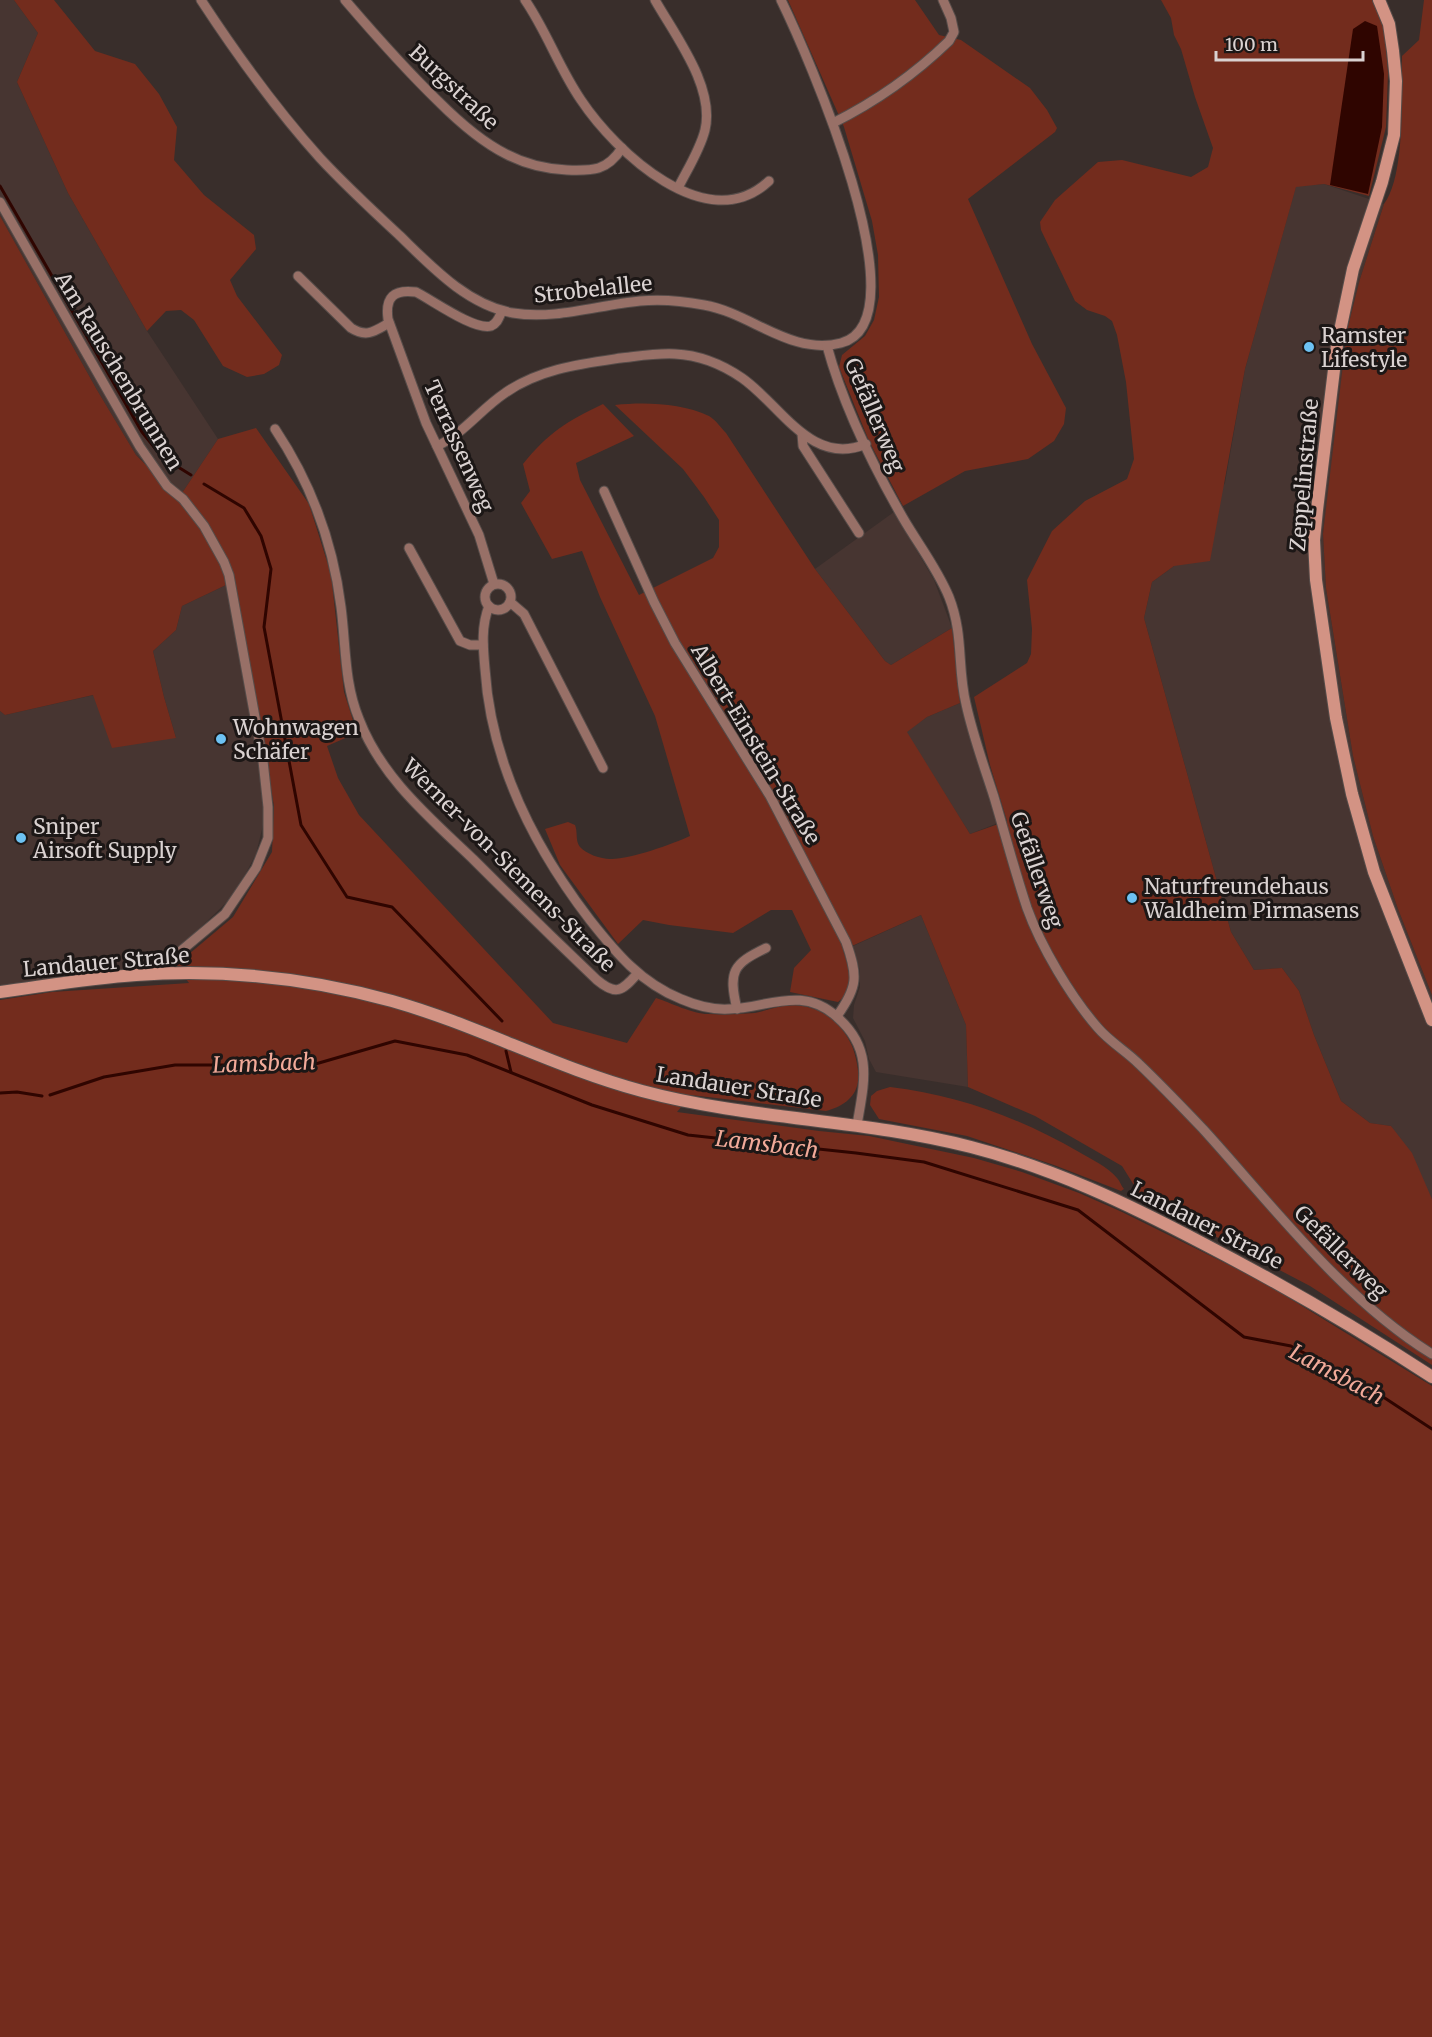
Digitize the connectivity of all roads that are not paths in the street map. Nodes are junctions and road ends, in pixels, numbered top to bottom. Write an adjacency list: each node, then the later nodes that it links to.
1 (201, 0): 14 (street, Strobelallee)
2 (345, 0): 9 (street, Burgstraße)
3 (525, 0): 9 (street)
4 (655, 0): 11 (street)
5 (781, 0): 8 (street, Strobelallee)
6 (943, 0): 8 (street)
7 (1379, 0): 35 (main road, Zeppelinstraße)
8 (833, 123): 16 (street, Strobelallee)
9 (622, 148): 11 (street)
10 (769, 181): 11 (street)
11 (678, 188)
12 (0, 202): 30 (street, Am Rauschenbrunnen)
13 (298, 276): 15 (street)
14 (502, 311): 15 (street); 16 (street, Strobelallee)
15 (389, 323): 20 (street, Terrassenweg)
16 (827, 346): 19 (street, Gefällerweg)
17 (275, 429): 31 (street, Werner-von-Siemens-Straße)
18 (802, 434): 19 (street); 20 (street); 22 (street)
19 (866, 444): 37 (street, Gefällerweg)
20 (437, 446): 24 (street, Terrassenweg)
21 (604, 491): 34 (street, Albert-Einstein-Straße)
22 (859, 533)
23 (409, 548): 27 (street)
24 (494, 584): 25 (street); 26 (street)
25 (510, 602): 26 (street); 28 (street)
26 (489, 606): 27 (street)
27 (483, 645): 31 (street)
28 (603, 768)
29 (766, 948): 33 (street)
30 (170, 974): 32 (main road, Landauer Straße); 36 (main road, Landauer Straße)
31 (637, 974): 33 (street)
32 (0, 992)
33 (737, 1009): 34 (street)
34 (837, 1016): 36 (street)
35 (1432, 1020)
36 (857, 1125): 38 (main road, Landauer Straße)
37 (1432, 1354)
38 (1432, 1377)

